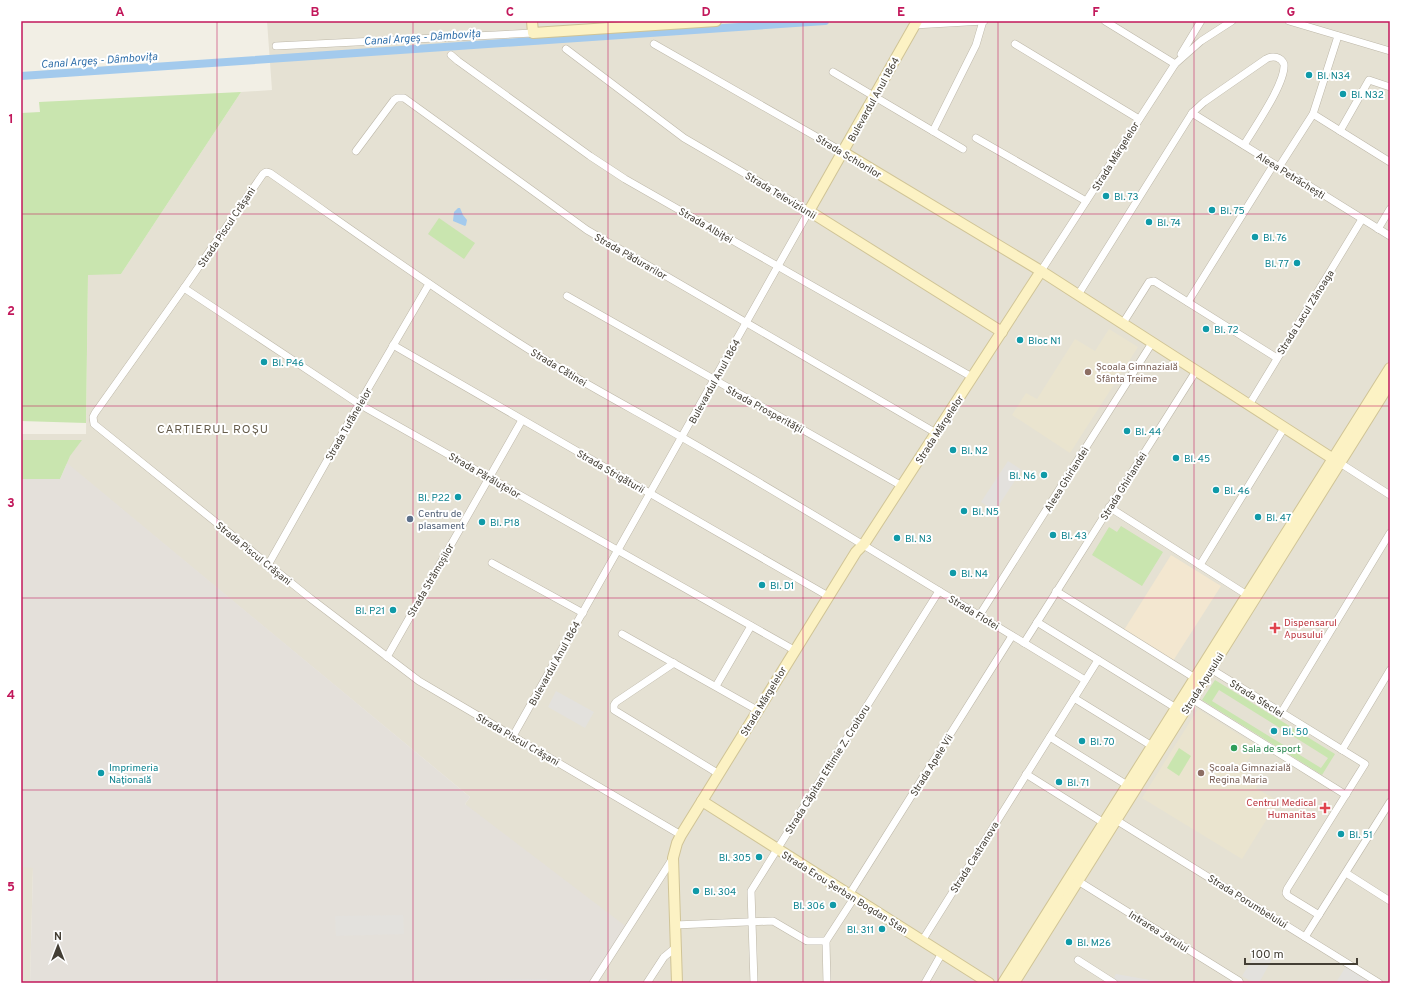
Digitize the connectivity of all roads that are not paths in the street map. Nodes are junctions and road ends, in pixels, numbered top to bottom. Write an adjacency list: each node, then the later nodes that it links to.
1 (532, 21): 9 (street)
2 (716, 21): 9 (street)
3 (983, 21): 8 (street); 24 (street)
4 (1105, 21): 17 (street)
5 (1201, 21): 17 (street)
6 (1232, 21): 17 (street, Strada Mărgelelor)
7 (1289, 21): 10 (street)
8 (915, 23): 20 (street, Bulevardul Anul 1864)
9 (533, 33): 13 (street)
10 (1338, 36): 15 (street); 22 (street)
11 (654, 44): 30 (street, Strada Schiorilor)
12 (1015, 44): 23 (street)
13 (276, 46)
14 (566, 49): 36 (street, Strada Televiziunii)
15 (1390, 51)
16 (451, 55): 40 (street, Strada Albiței)
17 (1175, 64): 23 (street, Strada Mărgelelor)
18 (833, 72): 20 (street)
19 (1390, 87): 25 (street)
20 (875, 95): 24 (street); 30 (street, Bulevardul Anul 1864)
21 (1192, 113): 27 (street, Aleea Petrăchești); 27 (street); 44 (street)
22 (1313, 114): 25 (street); 32 (street)
23 (1139, 119): 34 (street, Strada Mărgelelor)
24 (933, 131): 28 (street)
25 (1340, 131): 31 (street)
26 (976, 138): 34 (street)
27 (1244, 145): 32 (street, Aleea Petrăchești)
28 (963, 149)
29 (356, 151): 47 (street, Strada Pădurarilor)
30 (843, 152): 36 (street, Bulevardul Anul 1864); 41 (street, Strada Schiorilor)
31 (1390, 162)
32 (1276, 166): 37 (street, Aleea Petrăchești); 46 (street)
33 (266, 172): 42 (street, Strada Cătinei); 43 (street, Strada Piscul Crășani)
34 (1086, 201): 41 (street, Strada Mărgelelor)
35 (1390, 209): 38 (street)
36 (809, 211): 40 (street, Bulevardul Anul 1864); 49 (street, Strada Televiziunii)
37 (1362, 219): 38 (street, Aleea Petrăchești); 52 (street, Strada Lacul Zănoaga)
38 (1378, 229): 39 (street, Aleea Petrăchești)
39 (1390, 236)
40 (778, 267): 47 (street, Bulevardul Anul 1864); 55 (street, Strada Albiței)
41 (1041, 271): 44 (street); 49 (street, Strada Mărgelelor)
42 (429, 284): 51 (street, Strada Tufănelelor); 63 (street, Strada Cătinei)
43 (184, 288): 58 (street, Strada Părăluțelor); 74 (street, Strada Piscul Crășani)
44 (1078, 295): 48 (street)
45 (567, 296): 56 (street, Strada Prosperității)
46 (1188, 302): 48 (street); 52 (street)
47 (746, 323): 56 (street, Bulevardul Anul 1864); 62 (street, Strada Pădurarilor)
48 (1123, 324): 50 (street)
49 (1002, 332): 55 (street, Strada Mărgelelor)
50 (1152, 343): 54 (street); 81 (street, Aleea Ghirlandei)
51 (393, 346): 58 (street, Strada Tufănelelor); 60 (street, Strada Strigăturii)
52 (1277, 358): 59 (street, Strada Lacul Zănoaga)
53 (1390, 368): 64 (street, Strada Apusului)
54 (1196, 371): 59 (street); 69 (street, Strada Ghirlandei)
55 (972, 377): 62 (street, Strada Mărgelelor)
56 (714, 380): 63 (street, Bulevardul Anul 1864); 66 (street, Strada Prosperității)
57 (1390, 383): 64 (street, Strada Apusului)
58 (359, 404): 65 (street, Strada Părăluțelor); 74 (street, Strada Tufănelelor)
59 (1249, 405): 61 (street)
60 (522, 420): 65 (street, Strada Strămoșilor); 67 (street, Strada Strigăturii)
61 (1284, 428): 64 (street); 75 (street)
62 (936, 433): 66 (street, Strada Mărgelelor)
63 (682, 437): 67 (street, Bulevardul Anul 1864); 71 (street, Strada Cătinei)
64 (1336, 461): 68 (street); 79 (street, Strada Apusului)
65 (489, 478): 72 (street, Strada Părăluțelor); 88 (street, Strada Strămoșilor)
66 (902, 486): 71 (street, Strada Mărgelelor)
67 (650, 493): 72 (street, Bulevardul Anul 1864); 78 (street, Strada Strigăturii)
68 (1390, 495)
69 (1109, 507): 75 (street); 77 (street, Strada Ghirlandei)
70 (1390, 533): 100 (street)
71 (864, 544): 76 (street, Strada Flotei); 78 (street, Strada Mărgelelor)
72 (618, 551): 80 (street, Bulevardul Anul 1864); 83 (street, Strada Părăluțelor)
73 (492, 563): 80 (street)
74 (268, 565): 88 (street, Strada Piscul Crășani)
75 (1200, 565): 79 (street)
76 (939, 591): 81 (street, Strada Flotei); 113 (street, Strada Căpitan Eftimie Z. Croitoru)
77 (1056, 591): 82 (street, Strada Ghirlandei); 94 (street, Strada Apusului)
78 (828, 596): 87 (street, Strada Mărgelelor)
79 (1251, 597): 91 (street, Strada Apusului)
80 (583, 613): 101 (street, Bulevardul Anul 1864)
81 (979, 616): 85 (street, Strada Flotei)
82 (1037, 622): 86 (street, Strada Ghirlandei); 89 (street)
83 (751, 626): 87 (street, Strada Părăluțelor); 95 (street)
84 (622, 634): 90 (street)
85 (1012, 636): 86 (street, Strada Flotei); 117 (street, Strada Apele Vii)
86 (1024, 643): 93 (street, Strada Flotei)
87 (794, 650): 99 (street, Strada Mărgelelor)
88 (387, 657): 101 (street, Strada Piscul Crășani)
89 (1098, 660): 93 (street, Strada Castranova); 98 (street)
90 (674, 663): 95 (street); 105 (street)
91 (1207, 667): 94 (street, Strada Apusului); 100 (street, Strada Sfeclei)
92 (1390, 670): 104 (street)
93 (1085, 680): 96 (street, Strada Castranova)
94 (1198, 680): 97 (street, Strada Apusului); 98 (street, Strada Apusului)
95 (716, 686): 99 (street)
96 (1074, 698): 102 (street, Strada Castranova); 103 (street)
97 (1192, 699): 107 (street, Strada Apusului); 108 (street)
98 (1176, 708): 103 (street, Strada Apusului)
99 (757, 710): 105 (street, Strada Mărgelelor)
100 (1281, 713): 104 (street, Strada Sfeclei)
101 (513, 736): 112 (street, Strada Piscul Crășani)
102 (1050, 737): 106 (street, Strada Castranova); 107 (street)
103 (1152, 746): 107 (street, Strada Apusului)
104 (1342, 750): 108 (street, Strada Sfeclei)
105 (719, 774): 109 (street, Strada Mărgelelor)
106 (1026, 774): 111 (street); 124 (street, Strada Castranova)
107 (1131, 788): 111 (street, Strada Apusului)
108 (1346, 795): 119 (street)
109 (702, 801): 112 (street, Strada Mărgelelor); 113 (street, Strada Erou Șerban Bogdan Stan)
110 (1390, 802): 115 (street)
111 (1110, 823): 116 (street, Strada Apusului); 122 (street, Strada Porumbelului); 135 (street, Strada Apusului)
112 (681, 835): 114 (street, Strada Mărgelelor)
113 (777, 849): 117 (street, Strada Erou Șerban Bogdan Stan); 120 (street, Strada Căpitan Eftimie Z. Croitoru)
114 (673, 858): 121 (street, Strada Mărgelelor); 128 (street, Strada Mărgelelor)
115 (1346, 873): 118 (street); 119 (street)
116 (1078, 881): 136 (street, Strada Apusului); 138 (street, Intrarea Jarului)
117 (852, 896): 123 (street, Strada Apele Vii); 124 (street, Strada Erou Șerban Bogdan Stan)
118 (1390, 901)
119 (1318, 915): 122 (street)
120 (752, 922): 121 (street); 123 (street); 131 (street, Strada Căpitan Eftimie Z. Croitoru)
121 (675, 925): 125 (street, Strada Mărgelelor)
122 (1305, 937): 139 (street, Strada Porumbelului)
123 (826, 941): 132 (street)
124 (922, 941): 126 (street, Strada Erou Șerban Bogdan Stan)
125 (676, 948): 129 (street); 130 (street, Strada Mărgelelor)
126 (942, 953): 133 (street); 134 (street, Strada Erou Șerban Bogdan Stan)
127 (1078, 960): 137 (street)
128 (593, 983)
129 (647, 983)
130 (677, 983)
131 (754, 983)
132 (827, 983)
133 (925, 983)
134 (989, 983)
135 (1002, 983)
136 (1014, 983)
137 (1114, 983)
138 (1240, 983)
139 (1379, 983)

